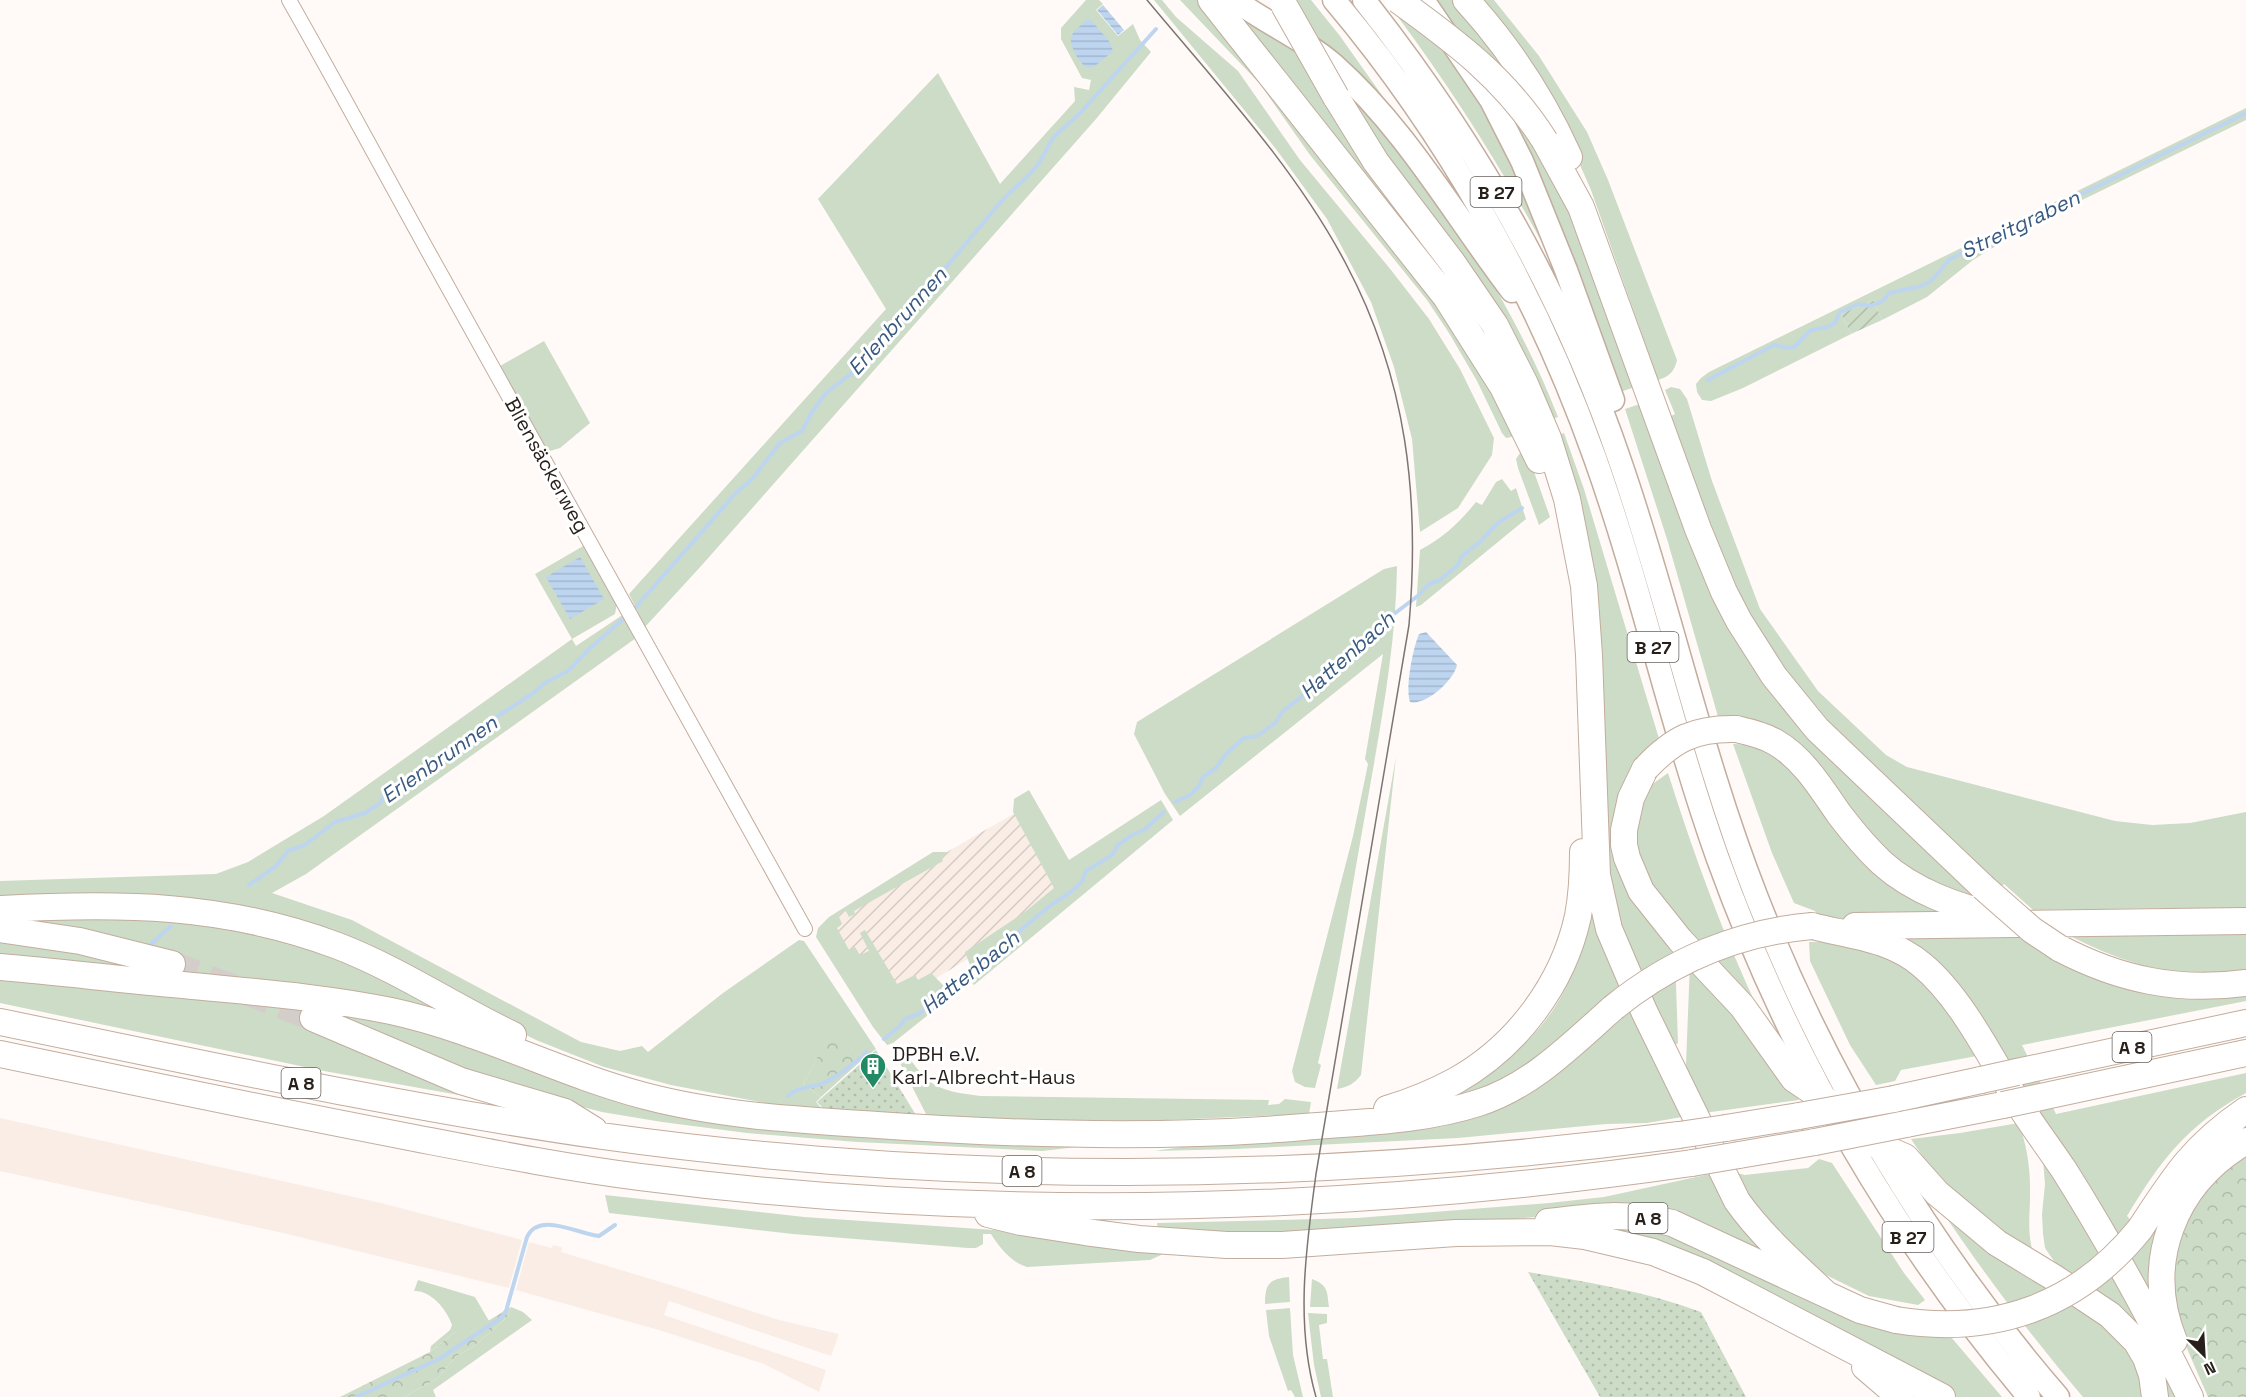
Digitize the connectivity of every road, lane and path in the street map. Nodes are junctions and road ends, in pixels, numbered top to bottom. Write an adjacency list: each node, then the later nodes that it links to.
1 (289, 0): 20 (street, Bliensäckerweg)
2 (1211, 0): 13 (highway)
3 (1235, 0): 11 (highway)
4 (1334, 0): 11 (highway, B 27)
5 (1364, 0): 12 (highway, B 27)
6 (1398, 0): 10 (highway, bridge)
7 (1423, 0): 12 (highway)
8 (1466, 0): 10 (highway)
9 (1282, 3): 13 (highway, bridge)
10 (1581, 207): 23 (highway, bridge)
11 (1543, 331): 30 (highway, B 27)
12 (1608, 406): 35 (highway, B 27)
13 (1537, 434): 14 (highway)
14 (1594, 796): 32 (highway); 38 (highway)
15 (0, 909): 29 (highway)
16 (2246, 921): 17 (highway, A 8)
17 (2018, 922): 18 (highway, A 8); 30 (highway, bridge)
18 (1812, 926): 32 (highway, A 8, bridge); 45 (highway)
19 (0, 929): 21 (highway)
20 (805, 929)
21 (172, 964)
22 (0, 967): 29 (highway, A 8)
23 (2246, 983)
24 (313, 1018): 33 (highway, A 8)
25 (0, 1022): 33 (highway, A 8)
26 (2246, 1023): 33 (highway, A 8, bridge)
27 (2246, 1053): 36 (highway, A 8, bridge)
28 (0, 1054): 36 (highway, A 8)
29 (564, 1070): 32 (highway, A 8)
30 (1828, 1102): 42 (highway, B 27)
31 (2246, 1110): 38 (highway, A 8, bridge)
32 (1335, 1124)
33 (604, 1136)
34 (2246, 1141): 45 (highway)
35 (1877, 1145): 43 (highway, B 27); 44 (highway)
36 (956, 1204): 37 (highway, A 8)
37 (1456, 1233): 38 (highway, A 8); 39 (highway)
38 (1826, 1294)
39 (1841, 1344): 40 (highway); 41 (highway)
40 (1900, 1397)
41 (1942, 1397)
42 (2029, 1397)
43 (2058, 1397)
44 (2155, 1397)
45 (2190, 1397)

